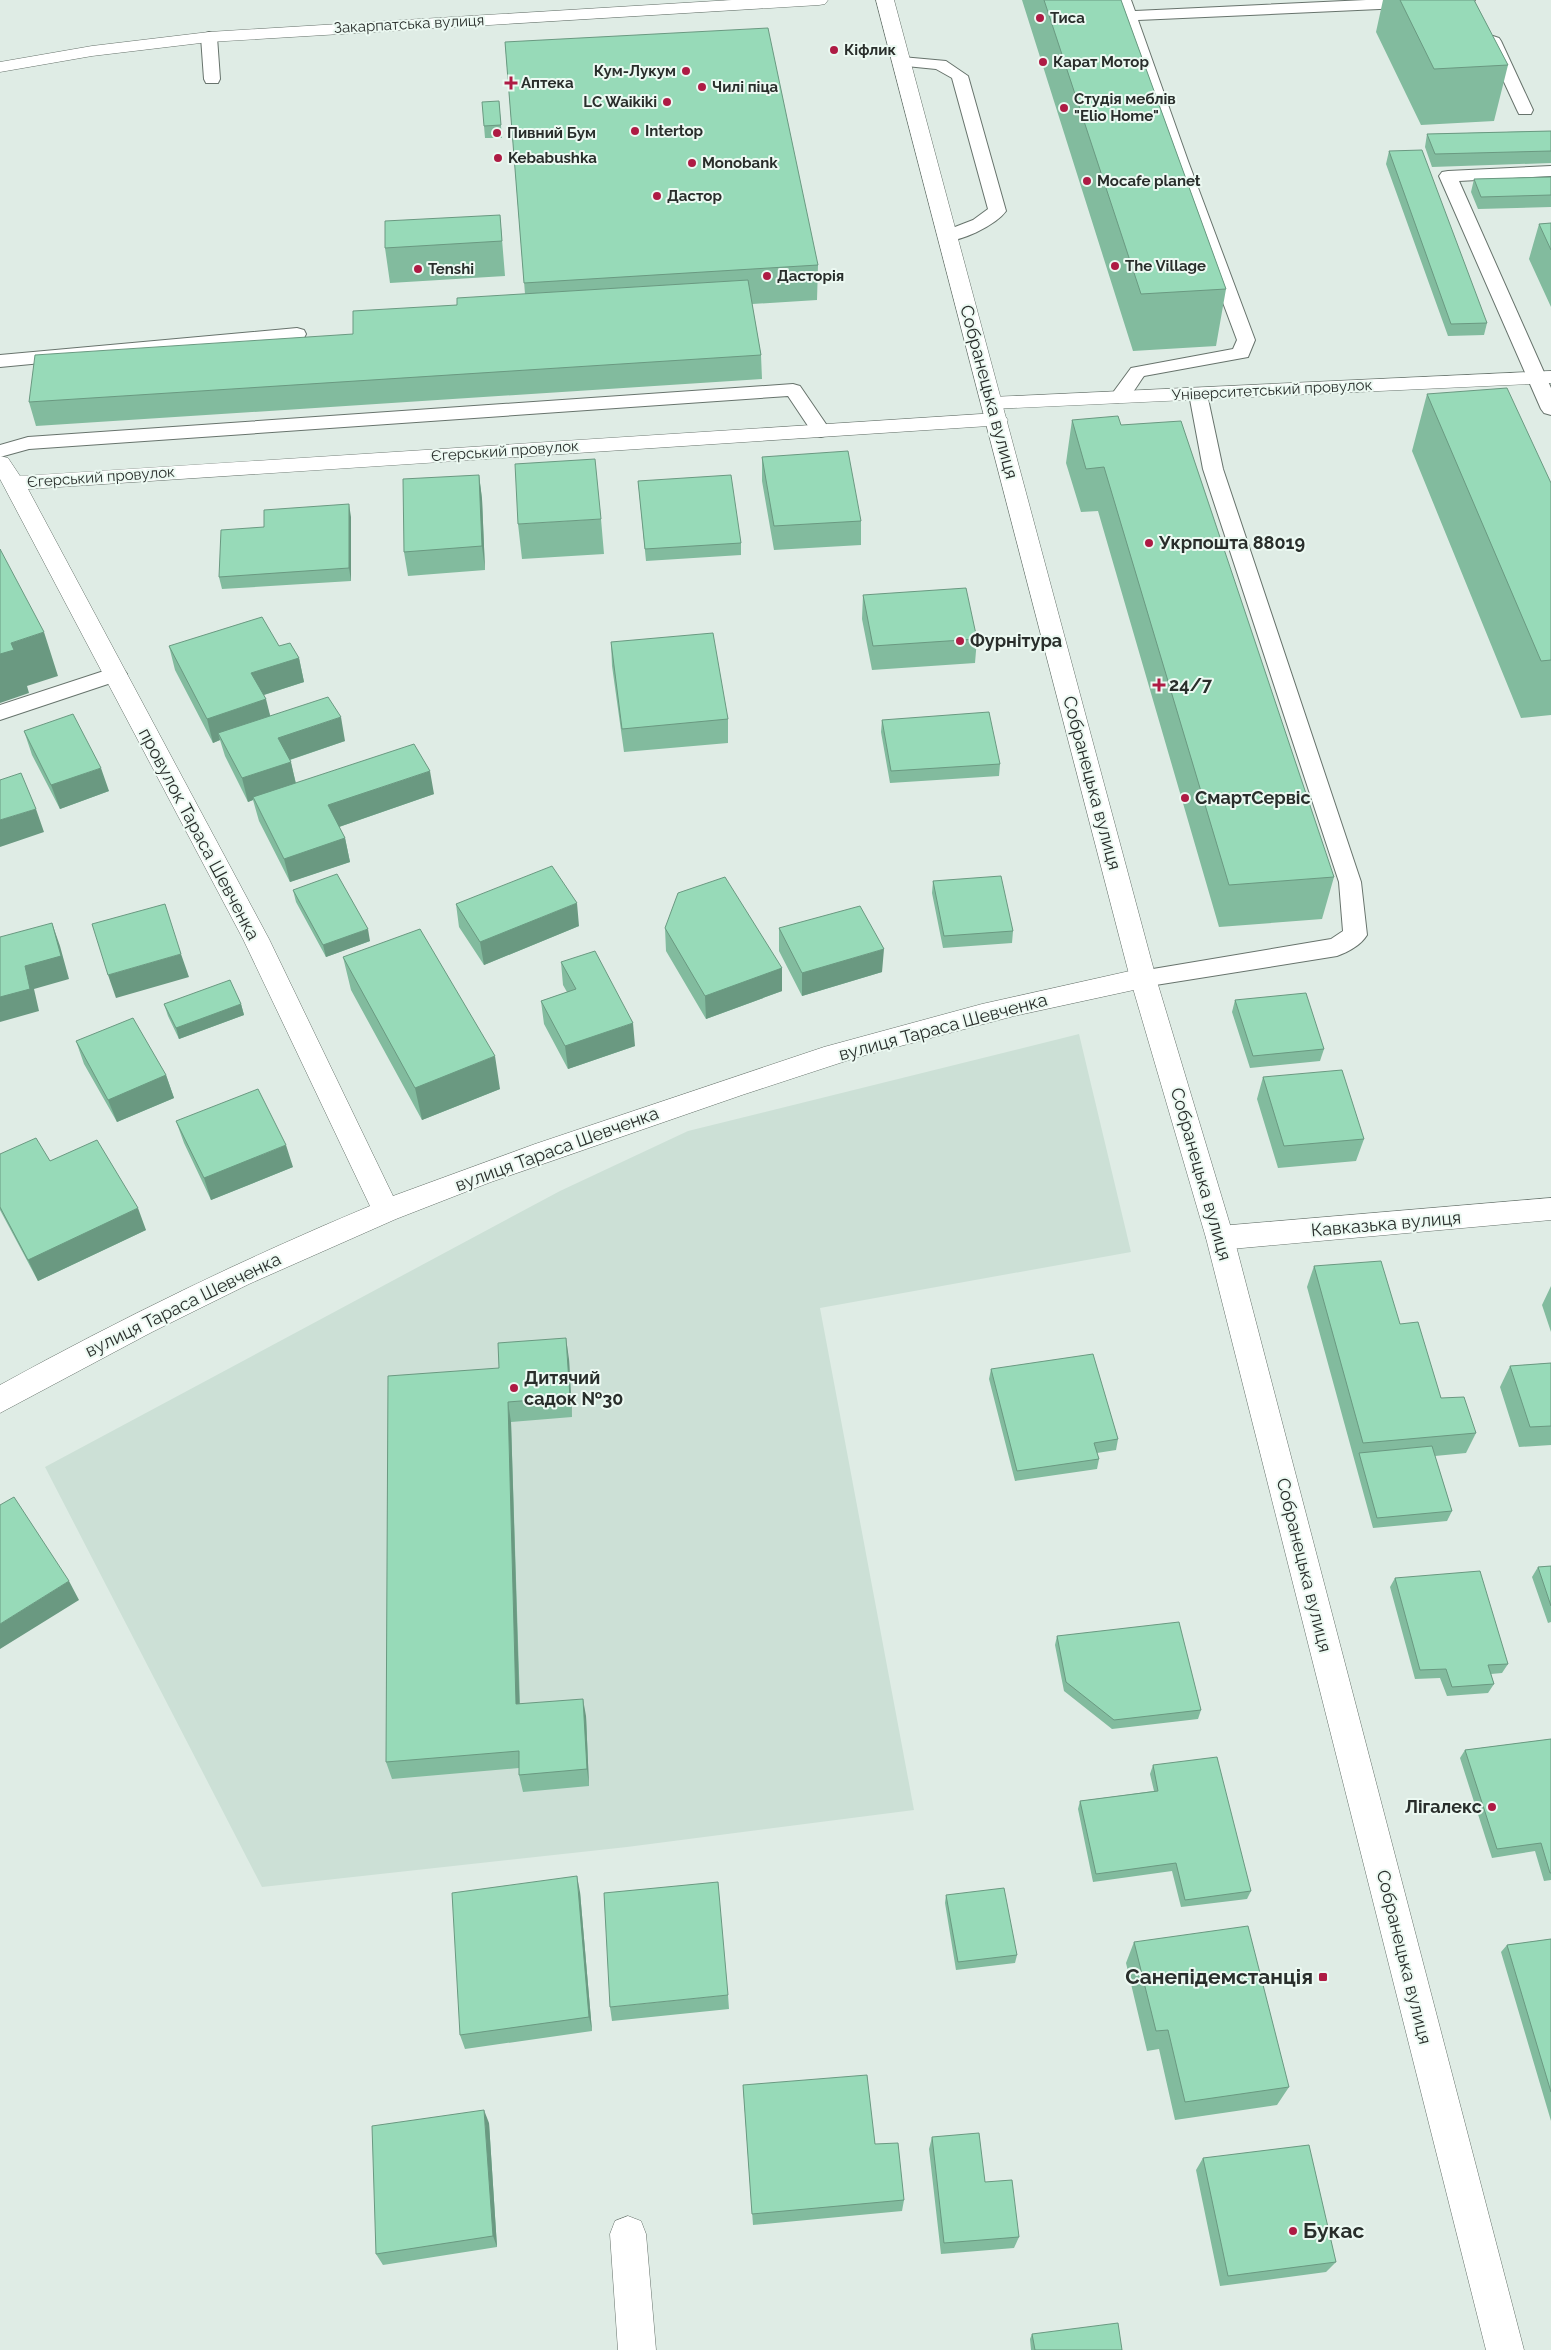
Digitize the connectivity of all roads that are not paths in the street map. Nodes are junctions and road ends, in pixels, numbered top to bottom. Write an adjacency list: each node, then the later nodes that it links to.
1 (819, 0): 6 (street, Закарпатська вулиця)
2 (886, 0): 7 (street, Собранецька вулиця)
3 (1473, 3): 4 (lane)
4 (1126, 8): 17 (lane)
5 (1485, 25): 10 (lane)
6 (209, 37): 8 (street, Закарпатська вулиця); 9 (lane)
7 (902, 62): 12 (street, Собранецька вулиця); 12 (lane)
8 (0, 67)
9 (212, 79)
10 (1525, 110)
11 (1551, 171): 15 (lane)
12 (948, 236): 19 (street, Собранецька вулиця)
13 (297, 334): 14 (lane)
14 (0, 361)
15 (1544, 378): 16 (street, Університетський провулок); 18 (lane)
16 (1198, 394): 17 (street, Університетський провулок); 25 (lane)
17 (1118, 398): 19 (street, Університетський провулок)
18 (1551, 409)
19 (994, 412): 20 (street, Єгерський провулок); 25 (street, Собранецька вулиця)
20 (821, 431): 21 (lane); 22 (street, Єгерський провулок)
21 (0, 451)
22 (7, 473): 23 (street, провулок Тараса Шевченка)
23 (116, 674): 24 (lane); 27 (street, провулок Тараса Шевченка)
24 (0, 713)
25 (1143, 978): 27 (street, вулиця Тараса Шевченка); 28 (street, Собранецька вулиця)
26 (1551, 1209): 28 (street, Кавказька вулиця)
27 (386, 1211): 29 (street, вулиця Тараса Шевченка)
28 (1220, 1238): 32 (street, Собранецька вулиця)
29 (0, 1400)
30 (628, 2234): 31 (street)
31 (638, 2350)
32 (1505, 2350)

